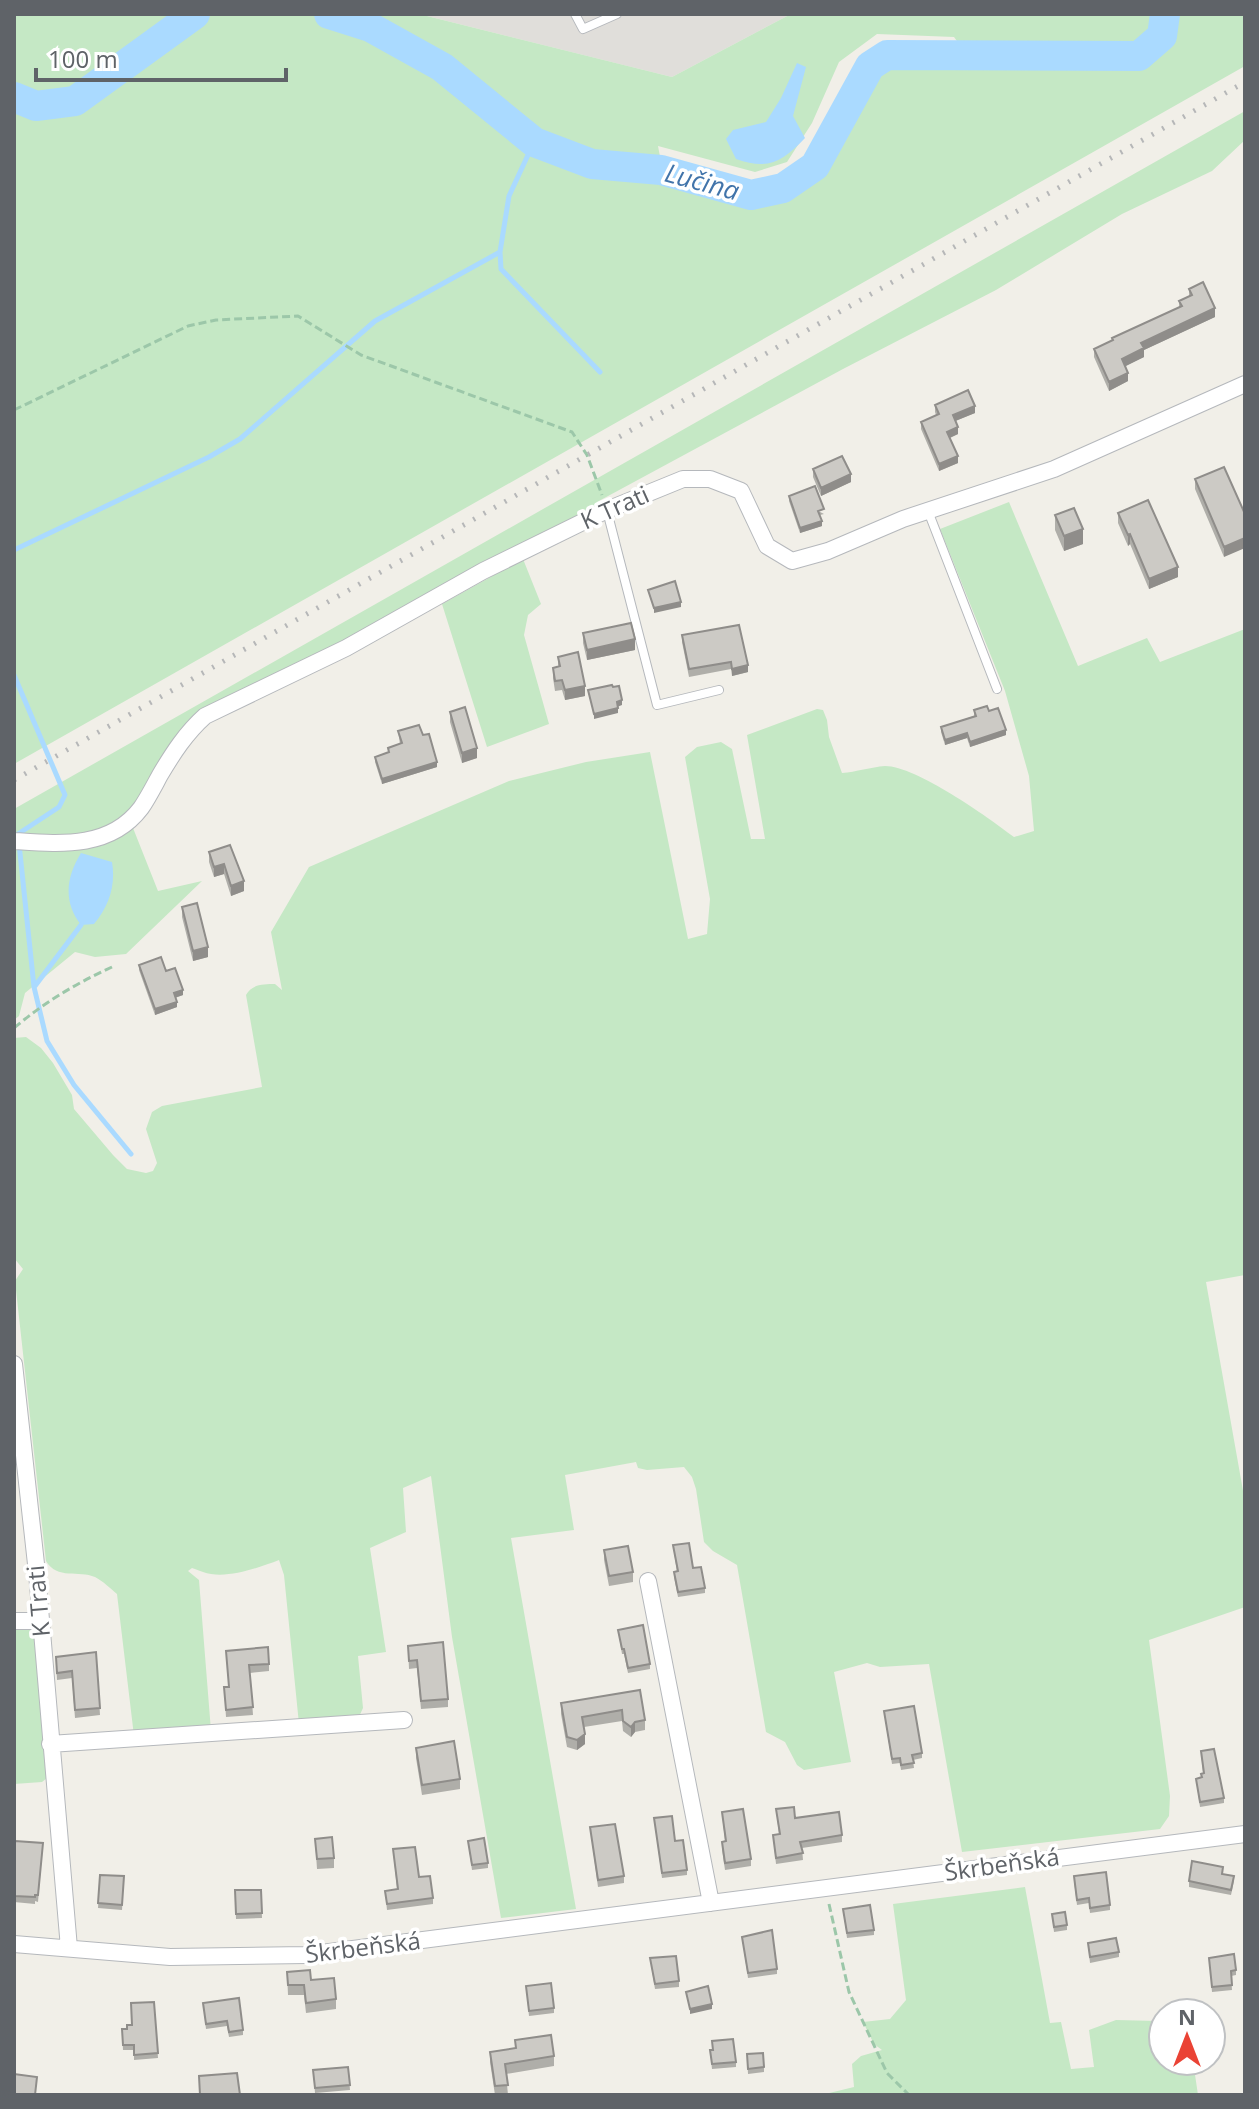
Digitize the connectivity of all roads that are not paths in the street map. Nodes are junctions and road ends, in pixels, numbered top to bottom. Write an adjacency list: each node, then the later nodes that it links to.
1 (575, 14): 2 (lane)
2 (617, 14)
3 (1245, 384): 5 (street, K Trati)
4 (607, 510): 5 (street, K Trati); 7 (lane); 8 (street, K Trati)
5 (927, 511): 6 (lane)
6 (997, 689)
7 (719, 690)
8 (14, 841)
9 (14, 1364): 12 (street, K Trati)
10 (648, 1581): 16 (street)
11 (14, 1621): 12 (street)
12 (40, 1621): 14 (street, K Trati)
13 (404, 1720): 14 (street)
14 (50, 1744): 18 (street, K Trati)
15 (1245, 1834): 16 (street, Škrbeňská)
16 (711, 1903): 18 (street, Škrbeňská)
17 (14, 1944): 18 (street, Škrbeňská)
18 (69, 1948)

